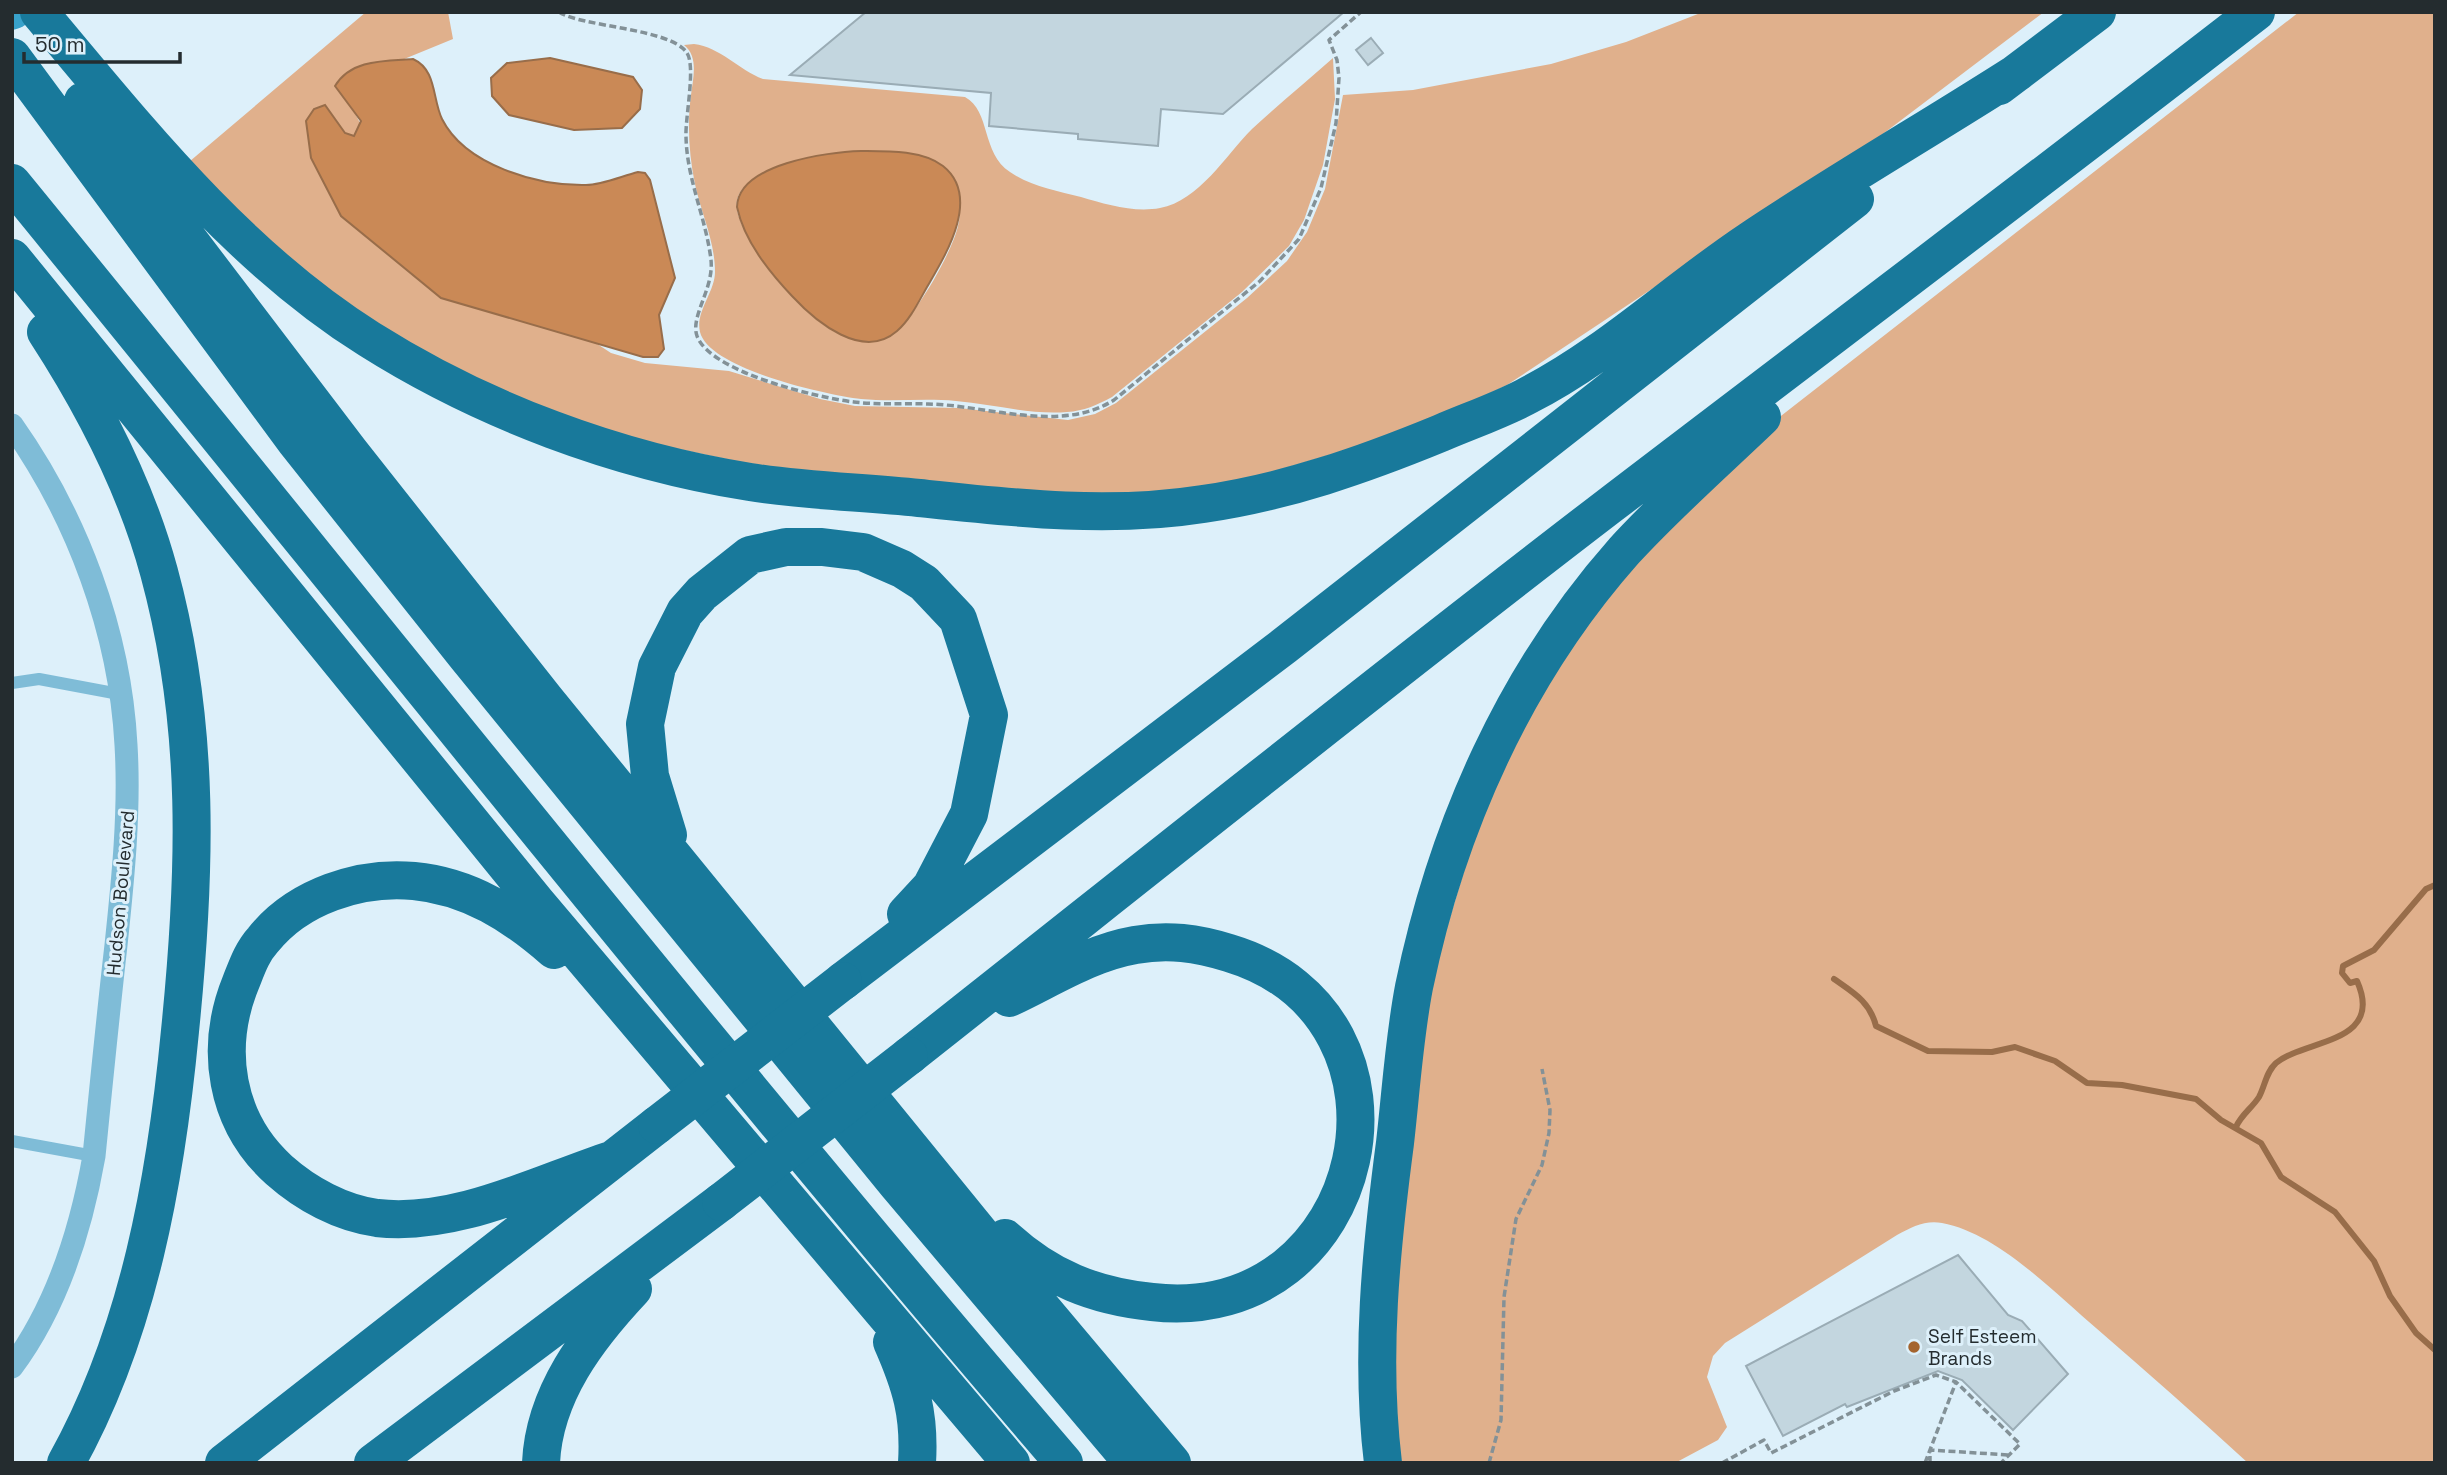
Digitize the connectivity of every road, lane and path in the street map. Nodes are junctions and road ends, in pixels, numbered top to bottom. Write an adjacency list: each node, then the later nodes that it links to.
1 (39, 12): 8 (highway)
2 (559, 12): 3 (path)
3 (1360, 12)
4 (2097, 12): 8 (highway)
5 (2256, 12): 11 (highway)
6 (14, 13): 16 (highway)
7 (12, 57): 38 (highway)
8 (2018, 72): 17 (highway)
9 (12, 183): 37 (highway)
10 (12, 258): 18 (highway)
11 (1932, 263): 19 (highway); 40 (highway)
12 (12, 285): 31 (highway)
13 (12, 425): 15 (street, Hudson Boulevard)
14 (12, 683): 15 (lane)
15 (119, 694): 22 (street, Hudson Boulevard)
16 (699, 884): 17 (highway); 24 (highway)
17 (843, 981): 23 (highway, bridge)
18 (630, 1015): 23 (highway); 26 (highway)
19 (944, 1029): 24 (highway); 25 (highway, bridge)
20 (1542, 1069): 41 (path)
21 (12, 1142): 22 (lane)
22 (94, 1156): 27 (street, Hudson Boulevard)
23 (611, 1160): 32 (highway)
24 (924, 1163): 39 (highway)
25 (691, 1225): 33 (highway); 34 (highway)
26 (875, 1305): 35 (highway); 36 (highway)
27 (12, 1367)
28 (1955, 1382): 29 (path); 30 (path); 42 (path)
29 (1930, 1450): 30 (path); 43 (path)
30 (2009, 1455): 44 (path)
31 (66, 1463)
32 (224, 1463)
33 (373, 1463)
34 (541, 1463)
35 (917, 1463)
36 (1011, 1463)
37 (1064, 1463)
38 (1133, 1463)
39 (1172, 1463)
40 (1383, 1463)
41 (1489, 1463)
42 (1722, 1463)
43 (1927, 1463)
44 (2001, 1463)

